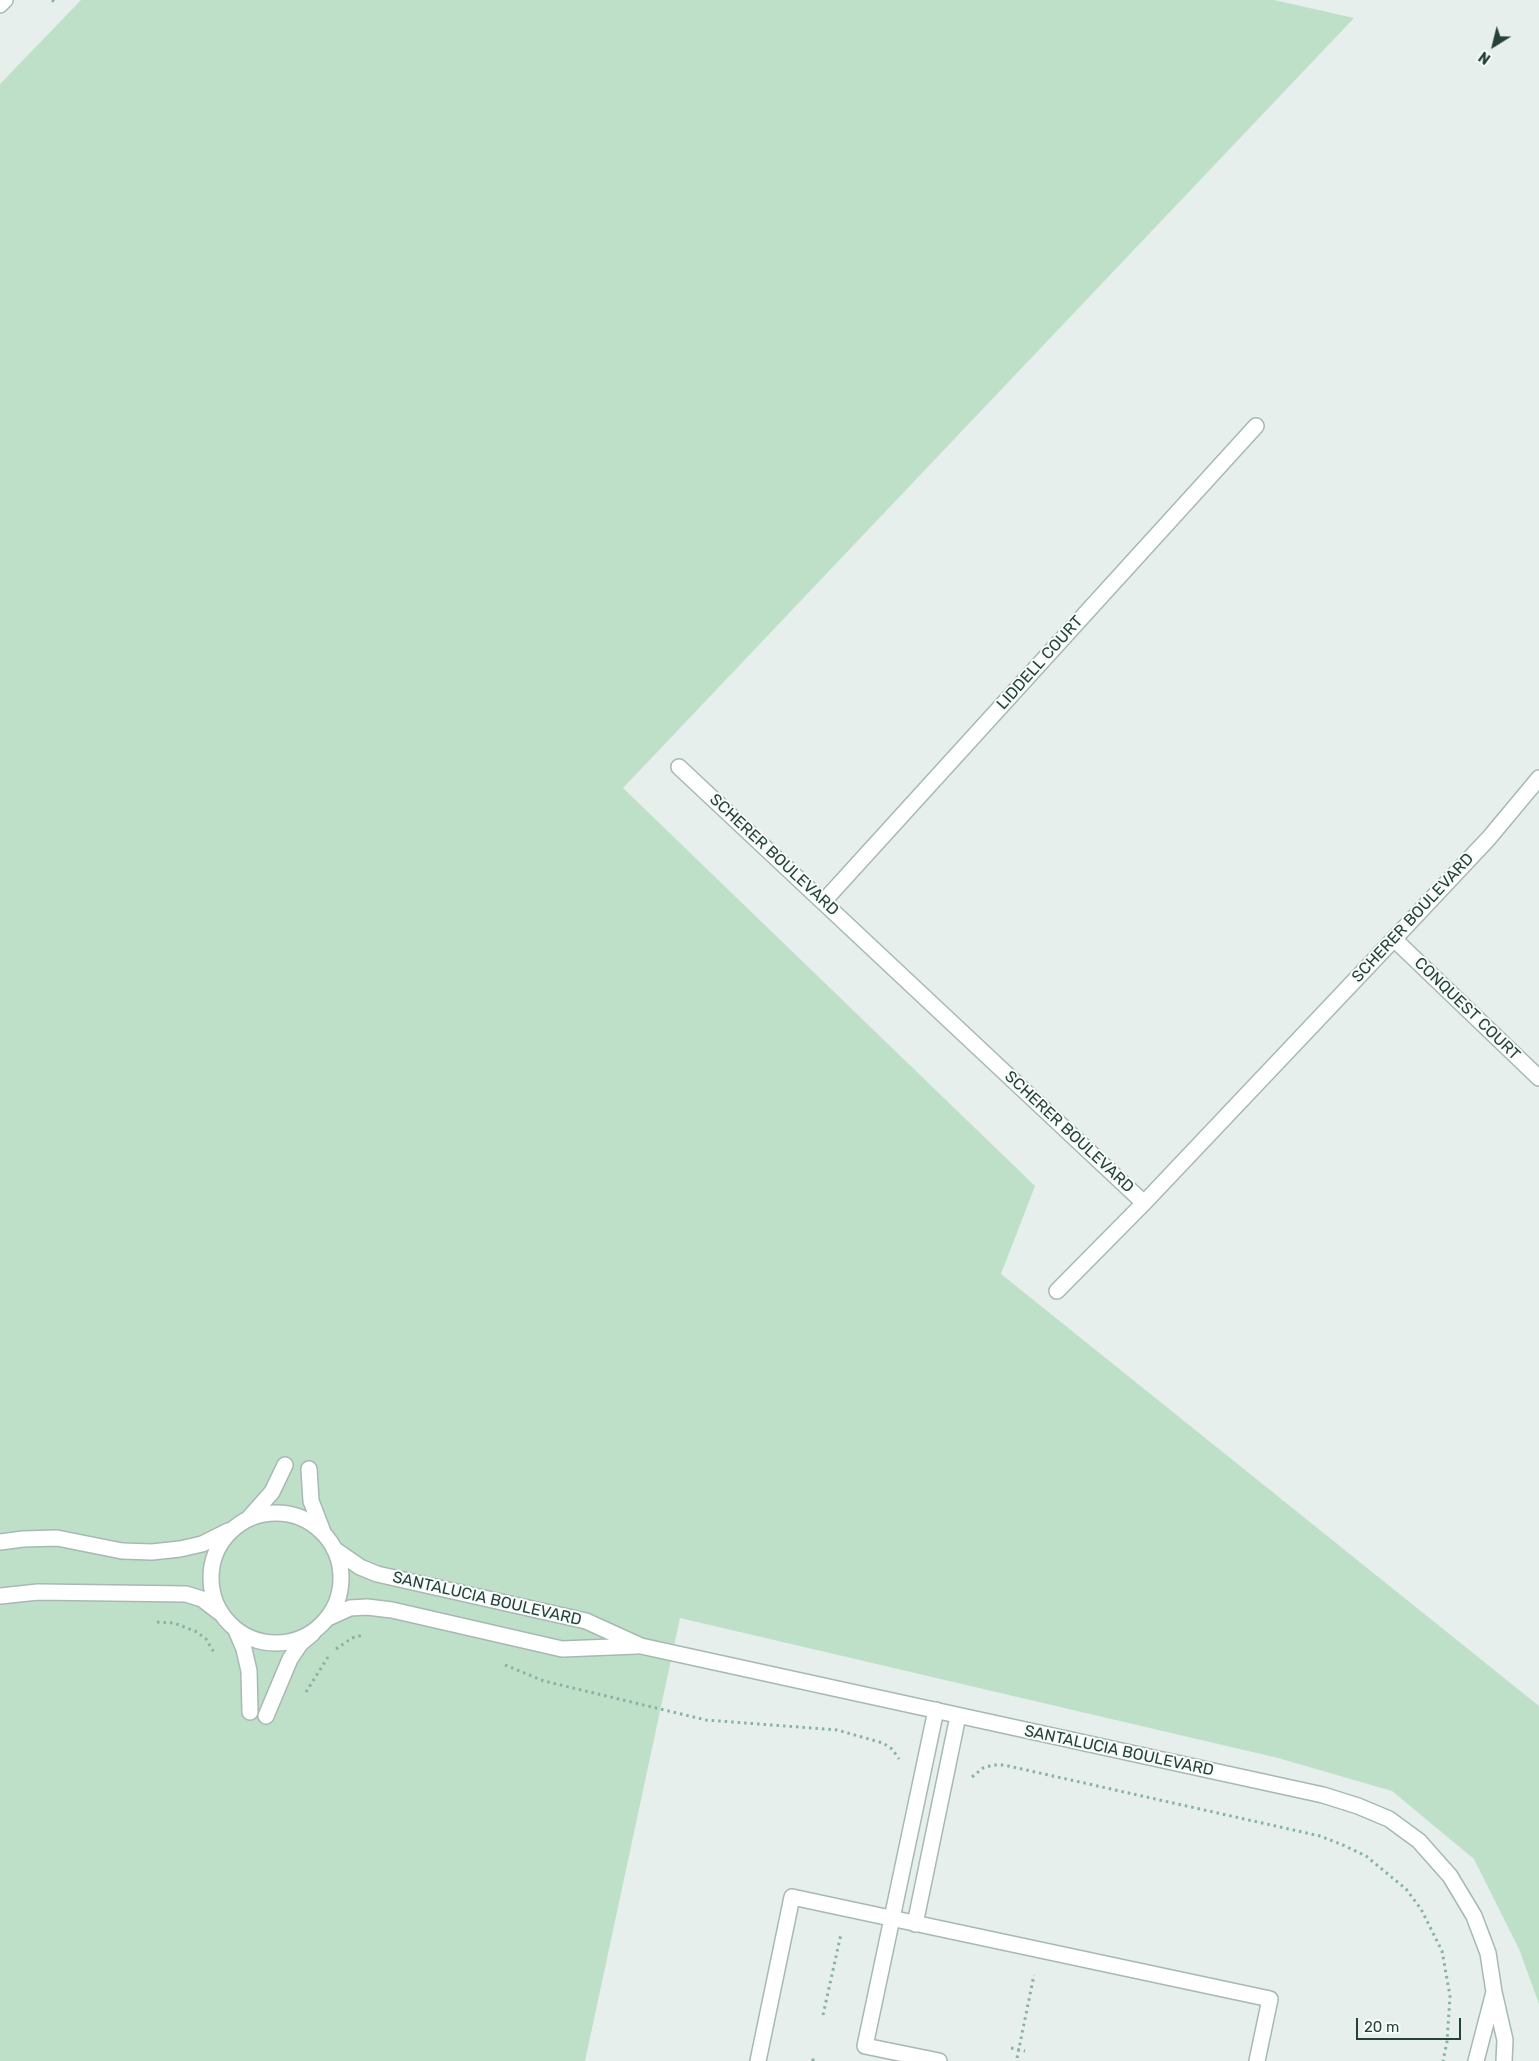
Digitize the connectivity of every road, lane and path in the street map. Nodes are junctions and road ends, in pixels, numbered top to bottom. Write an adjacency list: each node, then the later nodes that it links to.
1 (5, 0): 4 (street)
2 (52, 0): 3 (path)
3 (56, 4)
4 (0, 5)
5 (1256, 426): 8 (street, LIDDELL COURT)
6 (679, 767): 8 (street, SCHERER BOULEVARD)
7 (1539, 778): 9 (street, SCHERER BOULEVARD)
8 (824, 901): 11 (street, SCHERER BOULEVARD)
9 (1394, 939): 10 (street, CONQUEST COURT); 11 (street, SCHERER BOULEVARD)
10 (1539, 1078)
11 (1144, 1203): 12 (street)
12 (1057, 1291)
13 (285, 1465): 15 (street)
14 (309, 1468): 17 (street)
15 (249, 1518): 16 (street, SANTALUCIA BOULEVARD); 17 (street, SANTALUCIA BOULEVARD)
16 (232, 1529): 18 (street, SANTALUCIA BOULEVARD); 21 (street, SANTALUCIA BOULEVARD)
17 (323, 1532): 19 (street, SANTALUCIA BOULEVARD)
18 (0, 1542)
19 (334, 1548): 22 (street, SANTALUCIA BOULEVARD); 27 (street, SANTALUCIA BOULEVARD)
20 (0, 1596): 21 (street, SANTALUCIA BOULEVARD)
21 (222, 1614): 24 (street, SANTALUCIA BOULEVARD)
22 (328, 1618): 25 (street, SANTALUCIA BOULEVARD); 27 (street, SANTALUCIA BOULEVARD)
23 (154, 1622): 28 (path)
24 (236, 1630): 25 (street, SANTALUCIA BOULEVARD); 32 (street)
25 (313, 1633): 33 (street)
26 (368, 1634): 30 (path)
27 (641, 1646): 31 (street, SANTALUCIA BOULEVARD)
28 (217, 1659)
29 (502, 1664): 35 (path)
30 (304, 1697)
31 (936, 1710): 34 (street, SANTALUCIA BOULEVARD); 37 (street)
32 (250, 1712)
33 (266, 1716)
34 (958, 1716): 38 (street); 41 (street, SANTALUCIA BOULEVARD)
35 (901, 1764)
36 (967, 1778): 50 (path)
37 (892, 1919): 38 (street); 47 (street); 48 (street)
38 (915, 1924): 49 (street)
39 (843, 1926): 42 (path)
40 (1035, 1970): 44 (path)
41 (1494, 1992): 51 (street, SANTALUCIA BOULEVARD); 52 (street, SANTALUCIA BOULEVARD)
42 (823, 2016)
43 (1011, 2048): 44 (path)
44 (1019, 2050): 45 (path); 46 (path)
45 (1025, 2051)
46 (1017, 2058)
47 (758, 2061)
48 (939, 2061)
49 (1257, 2061)
50 (1443, 2061)
51 (1476, 2061)
52 (1504, 2061)

